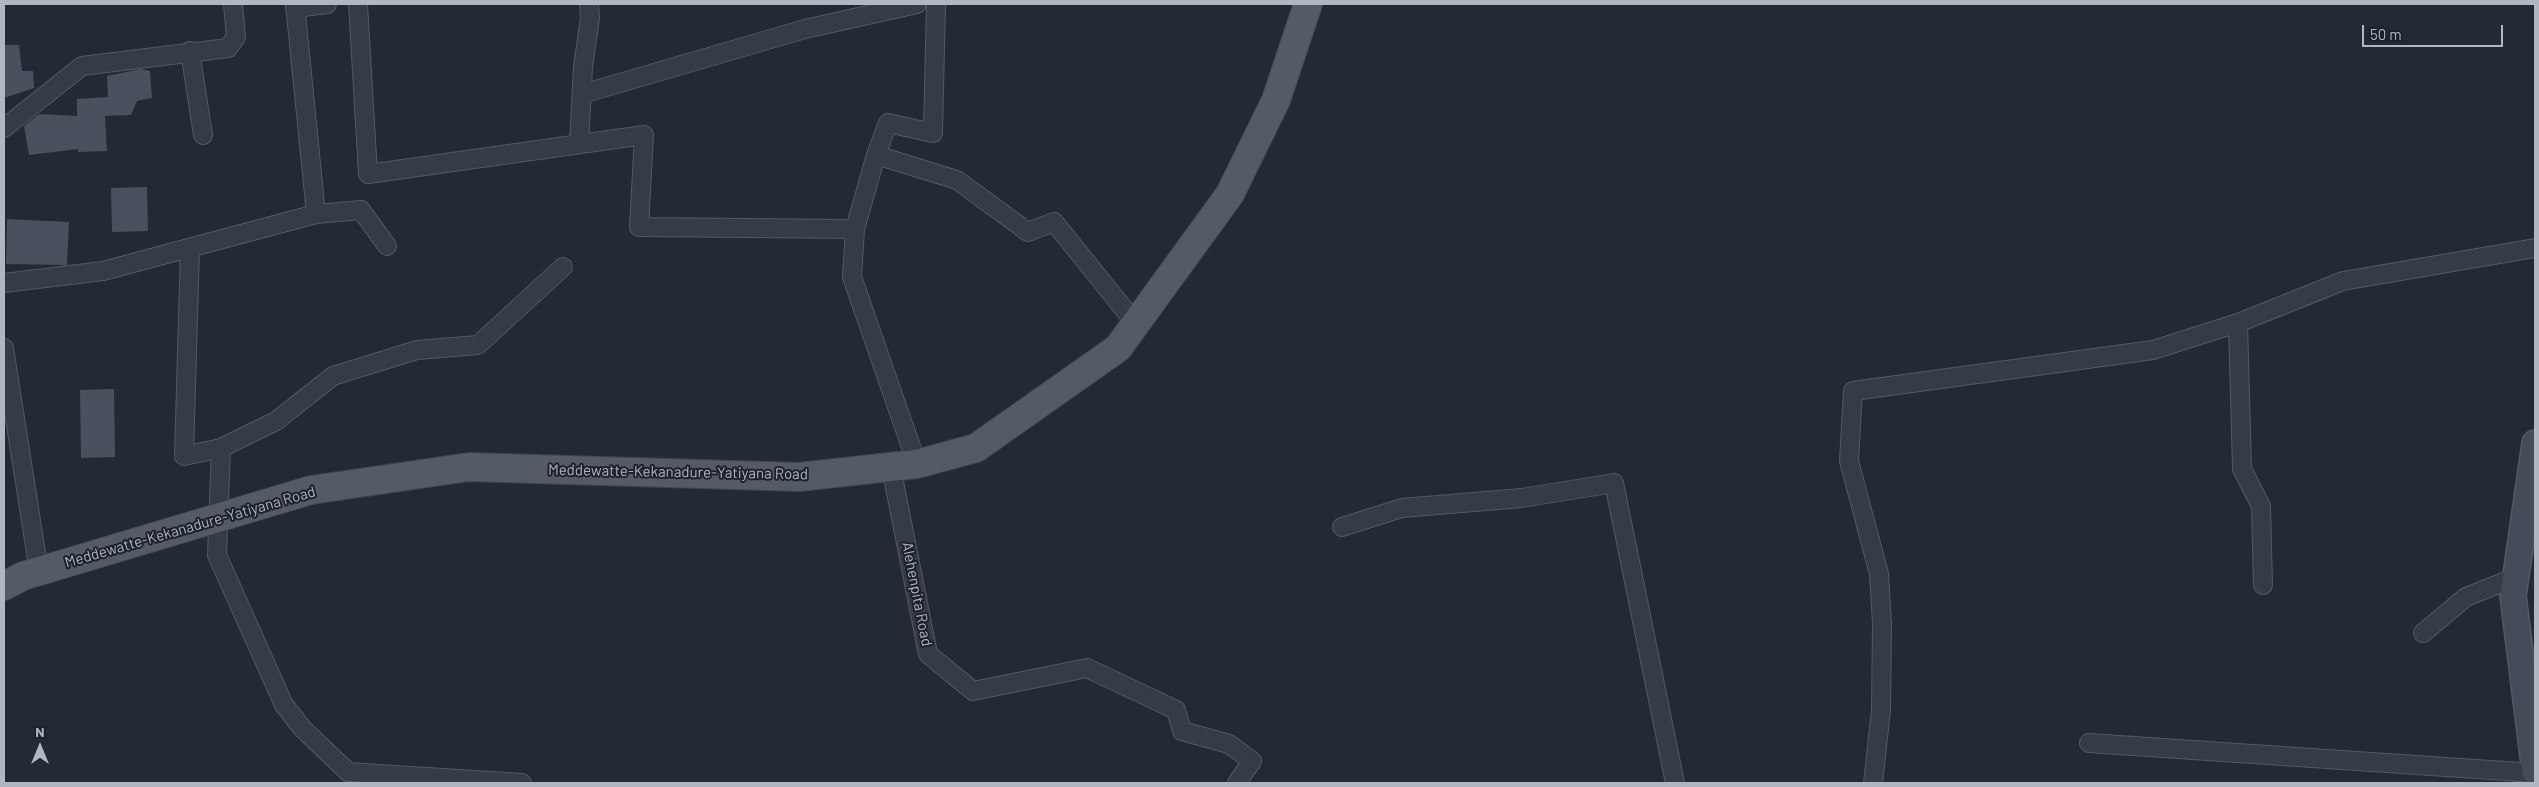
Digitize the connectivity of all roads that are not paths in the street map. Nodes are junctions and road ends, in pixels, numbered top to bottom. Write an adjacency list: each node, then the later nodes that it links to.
1 (233, 4): 9 (street)
2 (327, 4): 8 (street)
3 (358, 4): 13 (street)
4 (589, 4): 10 (street)
5 (917, 4): 10 (street)
6 (936, 4): 14 (street)
7 (1308, 4): 23 (main road, Meddewatte-Kekanadure-Yatiyana Road)
8 (295, 6): 15 (street)
9 (190, 51): 11 (street); 12 (street)
10 (582, 94): 13 (street)
11 (4, 128)
12 (203, 134)
13 (579, 144): 16 (street)
14 (876, 156): 16 (street); 23 (street)
15 (316, 214): 17 (street); 18 (street)
16 (855, 229): 27 (street)
17 (387, 246)
18 (190, 248): 21 (street); 26 (street)
19 (2535, 248): 22 (street)
20 (563, 267): 26 (street)
21 (4, 283)
22 (2238, 323): 34 (street); 42 (street)
23 (1136, 324): 27 (main road, Meddewatte-Kekanadure-Yatiyana Road)
24 (4, 348): 31 (street)
25 (2535, 443): 28 (street)
26 (221, 448): 29 (street)
27 (904, 465): 29 (main road, Meddewatte-Kekanadure-Yatiyana Road); 40 (street, Alehenpita Road)
28 (2530, 510): 32 (street)
29 (218, 518): 31 (main road, Meddewatte-Kekanadure-Yatiyana Road); 38 (street)
30 (1342, 527): 41 (street)
31 (39, 572): 33 (main road, Meddewatte-Kekanadure-Yatiyana Road)
32 (2516, 577): 35 (street); 37 (street)
33 (4, 586)
34 (2264, 586)
35 (2423, 633)
36 (2089, 742): 37 (street)
37 (2535, 772)
38 (347, 778): 39 (street)
39 (522, 783)
40 (1237, 783)
41 (1675, 783)
42 (1873, 783)

